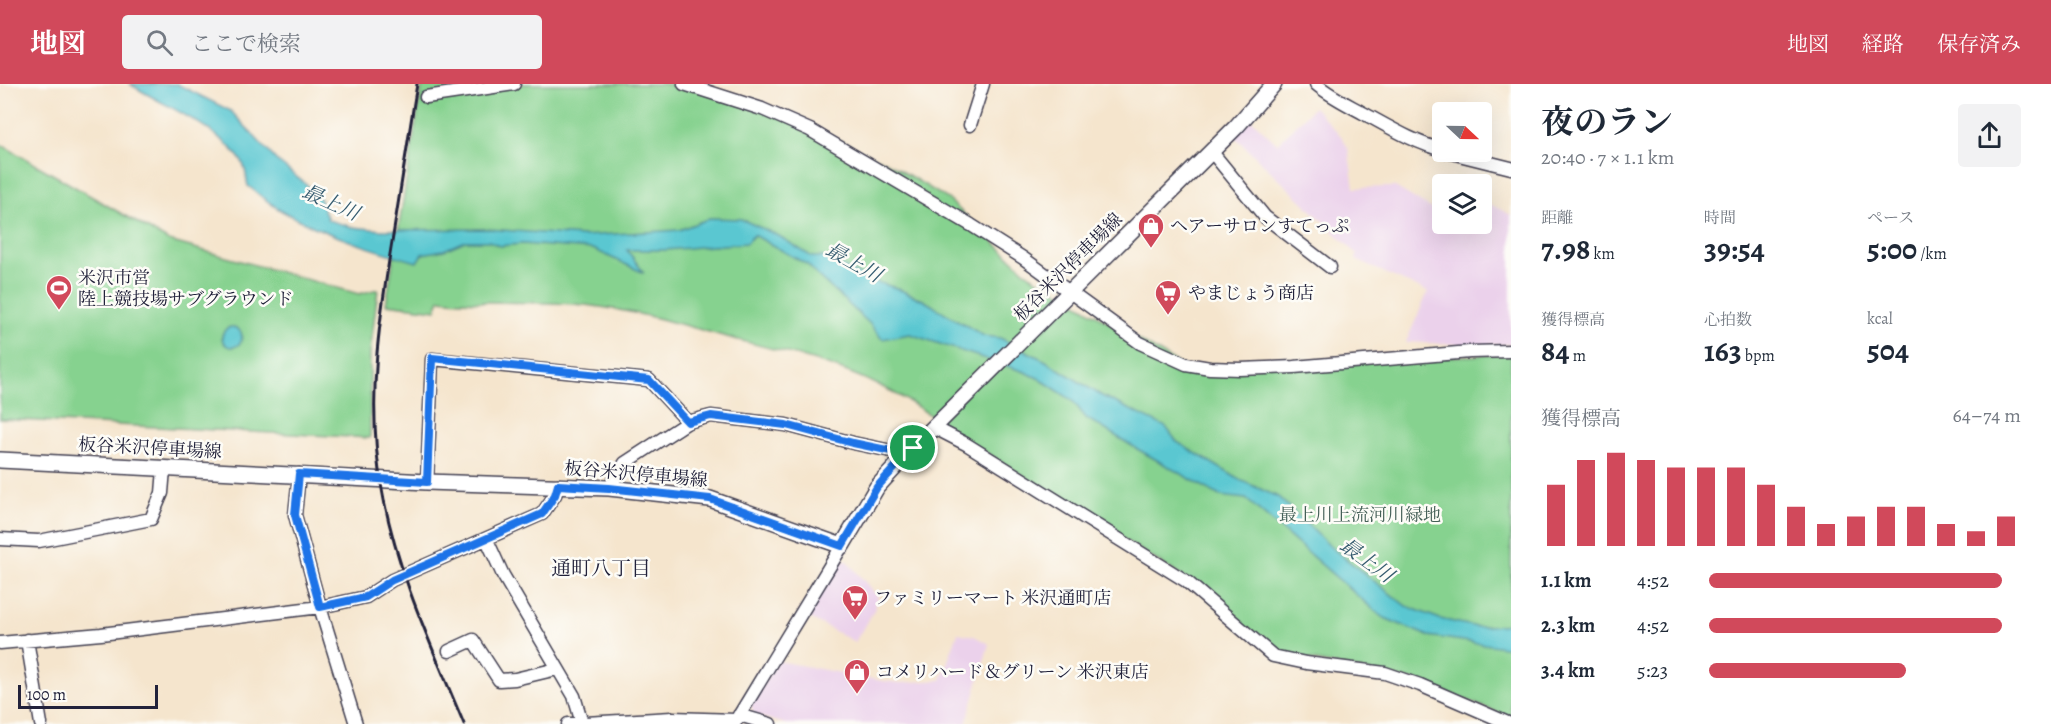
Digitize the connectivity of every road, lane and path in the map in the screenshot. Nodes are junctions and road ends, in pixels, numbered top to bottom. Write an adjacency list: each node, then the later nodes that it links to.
1 (514, 84): 6 (street)
2 (684, 84): 13 (street)
3 (983, 84): 7 (street)
4 (1274, 84): 9 (main road, 板谷米沢停車場線)
5 (1316, 84): 8 (street)
6 (426, 98)
7 (970, 125)
8 (1432, 147)
9 (1211, 152): 12 (street); 13 (main road, 板谷米沢停車場線)
10 (1488, 162): 11 (street)
11 (1511, 168)
12 (1330, 267)
13 (1066, 296): 14 (street); 16 (main road, 板谷米沢停車場線)
14 (1511, 351)
15 (688, 422): 17 (street); 21 (street); 23 (street)
16 (938, 424): 17 (main road, 板谷米沢停車場線); 38 (street)
17 (913, 448): 26 (main road, 板谷米沢停車場線)
18 (0, 460): 19 (main road, 板谷米沢停車場線)
19 (164, 469): 20 (main road, 板谷米沢停車場線); 24 (street)
20 (299, 474): 21 (main road, 板谷米沢停車場線); 27 (street)
21 (427, 482): 22 (main road, 板谷米沢停車場線)
22 (558, 485): 23 (main road, 板谷米沢停車場線); 25 (street)
23 (609, 488): 26 (main road, 板谷米沢停車場線)
24 (0, 539)
25 (487, 540): 27 (street); 31 (street)
26 (842, 546): 32 (street)
27 (320, 607): 28 (street); 35 (street)
28 (27, 640): 29 (street); 34 (street)
29 (0, 643)
30 (449, 651): 31 (street)
31 (557, 669): 33 (street)
32 (736, 720): 33 (street); 37 (street)
33 (582, 723): 36 (street)
34 (41, 724)
35 (356, 724)
36 (568, 724)
37 (770, 724)
38 (1510, 724)

